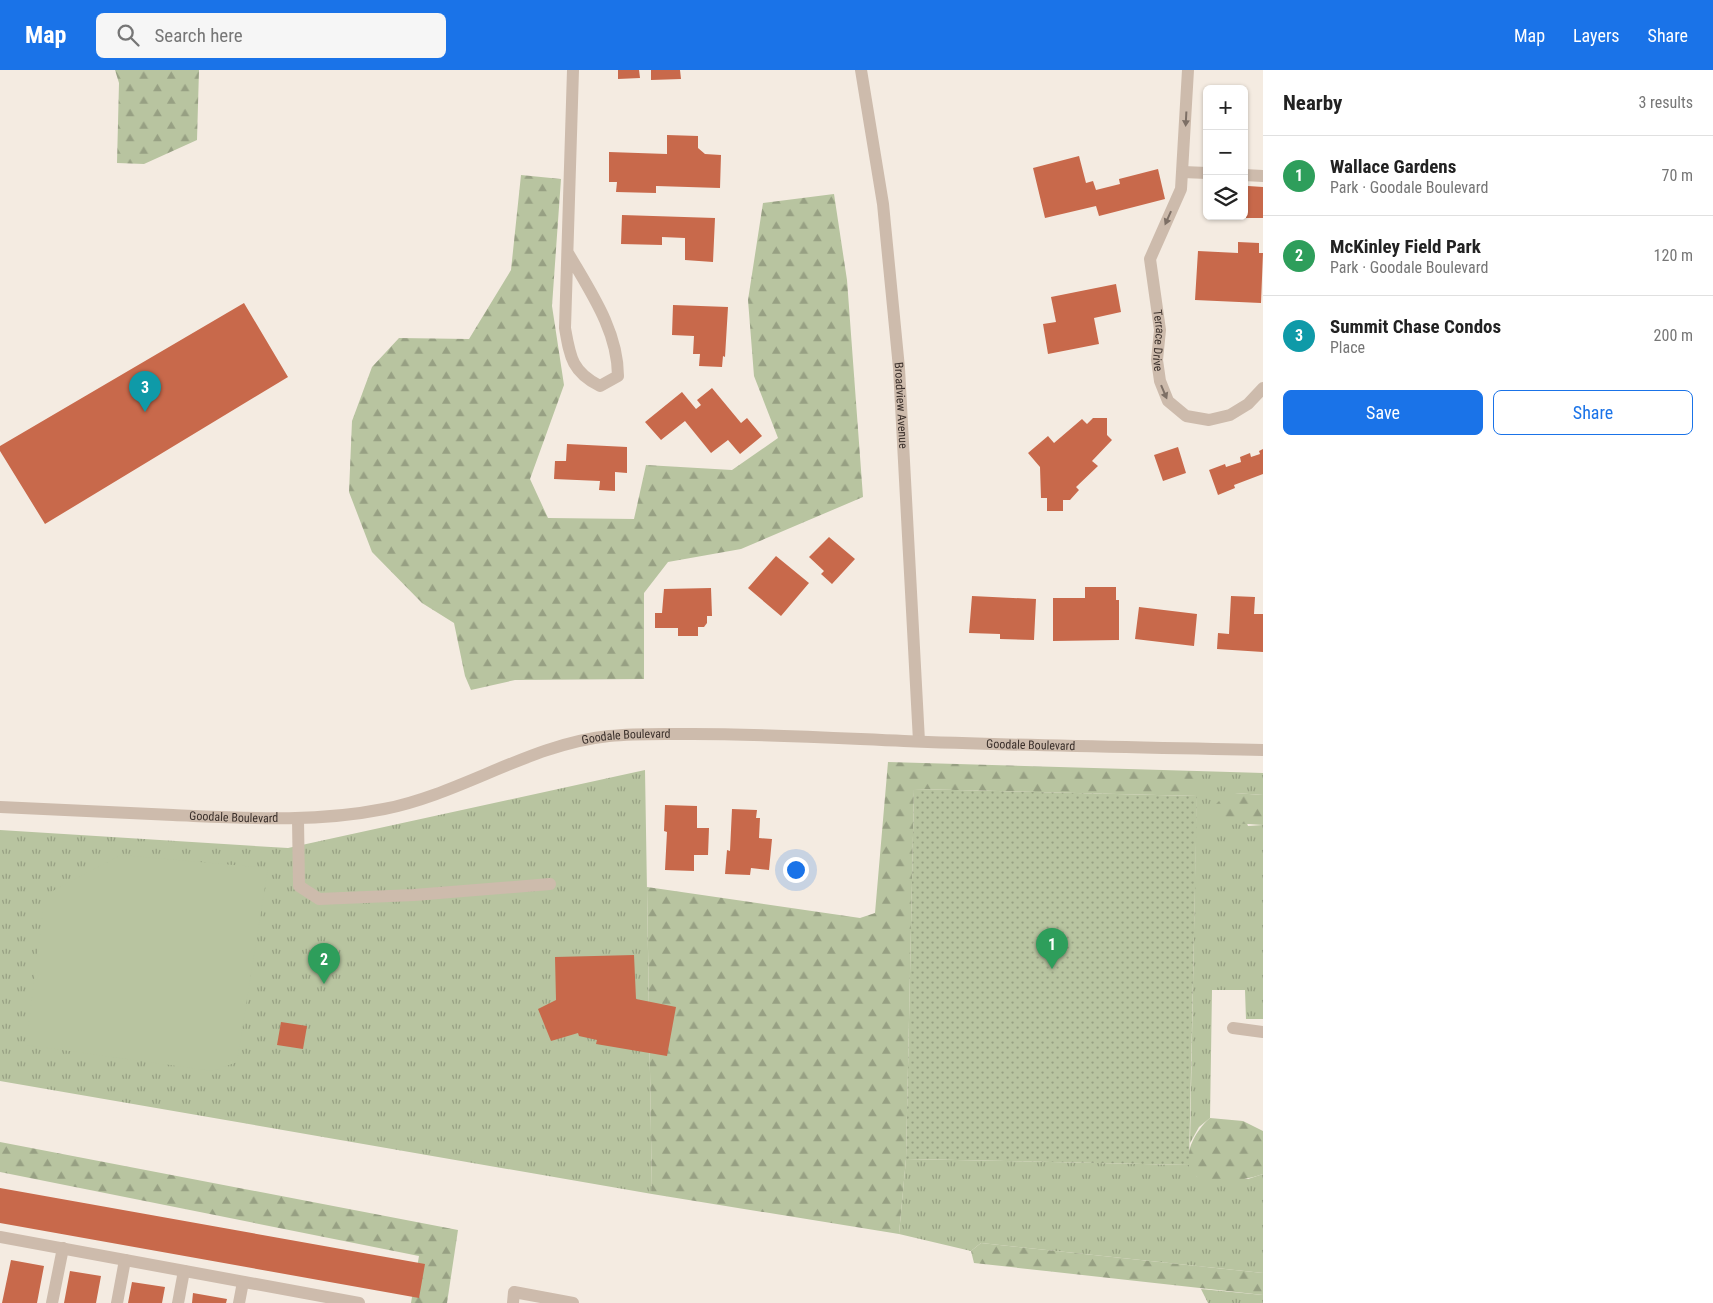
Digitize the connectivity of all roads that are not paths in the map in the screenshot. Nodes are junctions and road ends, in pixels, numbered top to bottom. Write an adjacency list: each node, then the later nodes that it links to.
1 (574, 70): 8 (street)
2 (861, 70): 10 (street, Broadview Avenue)
3 (1188, 70): 4 (street, Terrace Drive, one-way to 4)
4 (1183, 172): 5 (street); 9 (street, Terrace Drive, one-way to 9)
5 (1203, 173)
6 (1248, 175): 7 (street)
7 (1263, 176)
8 (568, 253): 8 (street)
9 (1263, 388)
10 (920, 741): 11 (street, Goodale Boulevard); 13 (street, Goodale Boulevard)
11 (1263, 750)
12 (0, 807): 13 (street, Goodale Boulevard)
13 (298, 819): 14 (street)
14 (550, 884)
15 (1233, 1028): 16 (street)
16 (1263, 1032)
17 (0, 1237): 18 (street)
18 (63, 1248): 19 (street); 23 (street)
19 (125, 1260): 20 (street); 24 (street)
20 (184, 1271): 21 (street); 25 (street)
21 (243, 1282): 22 (street); 26 (street)
22 (305, 1298): 27 (street)
23 (52, 1303)
24 (117, 1303)
25 (178, 1303)
26 (239, 1303)
27 (359, 1303)
28 (513, 1303): 29 (street)
29 (573, 1303)

